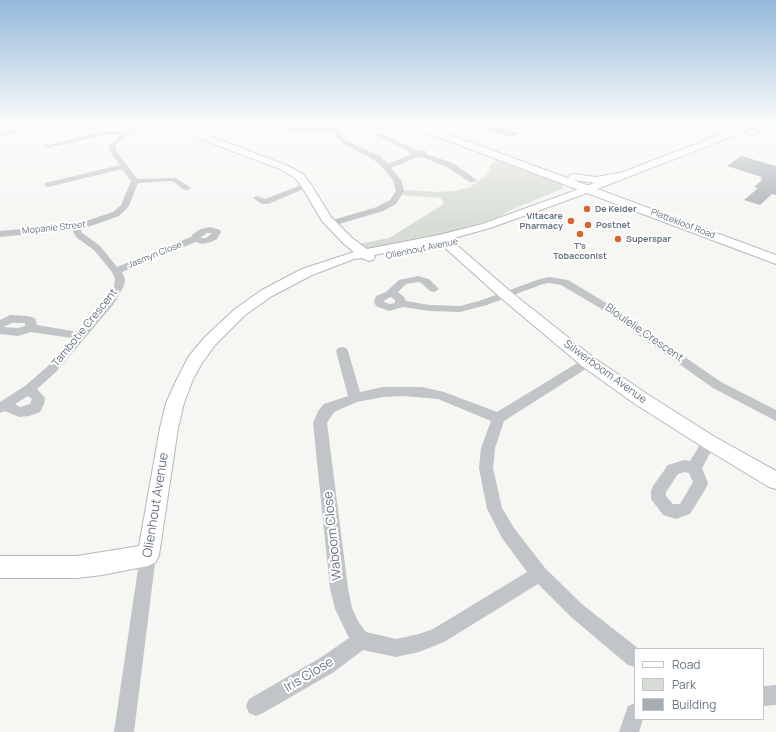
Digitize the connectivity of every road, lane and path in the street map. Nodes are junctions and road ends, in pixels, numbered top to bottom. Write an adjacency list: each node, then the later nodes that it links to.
1 (118, 157): 11 (street)
2 (257, 157): 18 (street)
3 (375, 157): 12 (street)
4 (410, 157): 12 (street)
5 (426, 157): 16 (street)
6 (505, 157): 21 (main road, Plattekloof Road)
7 (516, 157): 14 (main road, Plattekloof Road)
8 (656, 157): 13 (street)
9 (670, 157): 13 (street)
10 (676, 157): 21 (street)
11 (124, 166): 17 (street); 19 (street)
12 (387, 167): 22 (street)
13 (635, 170): 15 (street)
14 (562, 174): 15 (main road); 21 (main road, Plattekloof Road)
15 (620, 176): 21 (street)
16 (473, 180)
17 (135, 181): 20 (street); 23 (street, Mopanie Street)
18 (304, 182): 18 (street); 22 (street)
19 (48, 185)
20 (187, 188)
21 (595, 189): 25 (street, Olienhout Avenue); 30 (main road, Plattekloof Road); 34 (main road, Plattekloof Road)
22 (329, 224): 32 (street)
23 (78, 227): 24 (street, Mopanie Street); 35 (street)
24 (4, 233): 27 (street)
25 (464, 236): 28 (street); 29 (street, Olienhout Avenue); 33 (street)
26 (195, 239): 35 (street, Jasmyn Close)
27 (0, 243)
28 (448, 244): 29 (street); 31 (street, Olienhout Avenue); 33 (street, Silwerboom Avenue)
29 (399, 246): 32 (street, Olienhout Avenue)
30 (776, 251)
31 (414, 252): 32 (street, Olienhout Avenue); 33 (street)
32 (367, 256): 52 (street, Olienhout Avenue)
33 (466, 260): 37 (street, Silwerboom Avenue)
34 (776, 260)
35 (116, 271): 41 (street, Tambotie Crescent)
36 (434, 289): 37 (street, Bloulelie Crescent)
37 (506, 295): 43 (street, Silwerboom Avenue); 47 (street, Bloulelie Crescent)
38 (0, 324): 39 (street)
39 (31, 328): 40 (street); 41 (street)
40 (0, 330)
41 (81, 336): 44 (street, Tambotie Crescent)
42 (342, 351): 45 (street)
43 (588, 362): 48 (street); 49 (street, Silwerboom Avenue)
44 (29, 389): 46 (street, Tambotie Crescent); 46 (street, Tambotie Crescent)
45 (355, 398): 48 (street, Waboom Close); 55 (street, Waboom Close)
46 (2, 407)
47 (776, 416)
48 (498, 418): 54 (street)
49 (709, 442): 50 (street); 51 (street, Silwerboom Avenue)
50 (694, 468)
51 (776, 481)
52 (148, 555): 53 (street); 61 (street, Olienhout Avenue)
53 (0, 567)
54 (539, 574): 55 (street); 56 (street)
55 (361, 640): 59 (street, Iris Close)
56 (634, 657)
57 (776, 694): 58 (street)
58 (764, 696)
59 (256, 706)
60 (634, 716): 62 (street)
61 (124, 732)
62 (629, 732)

